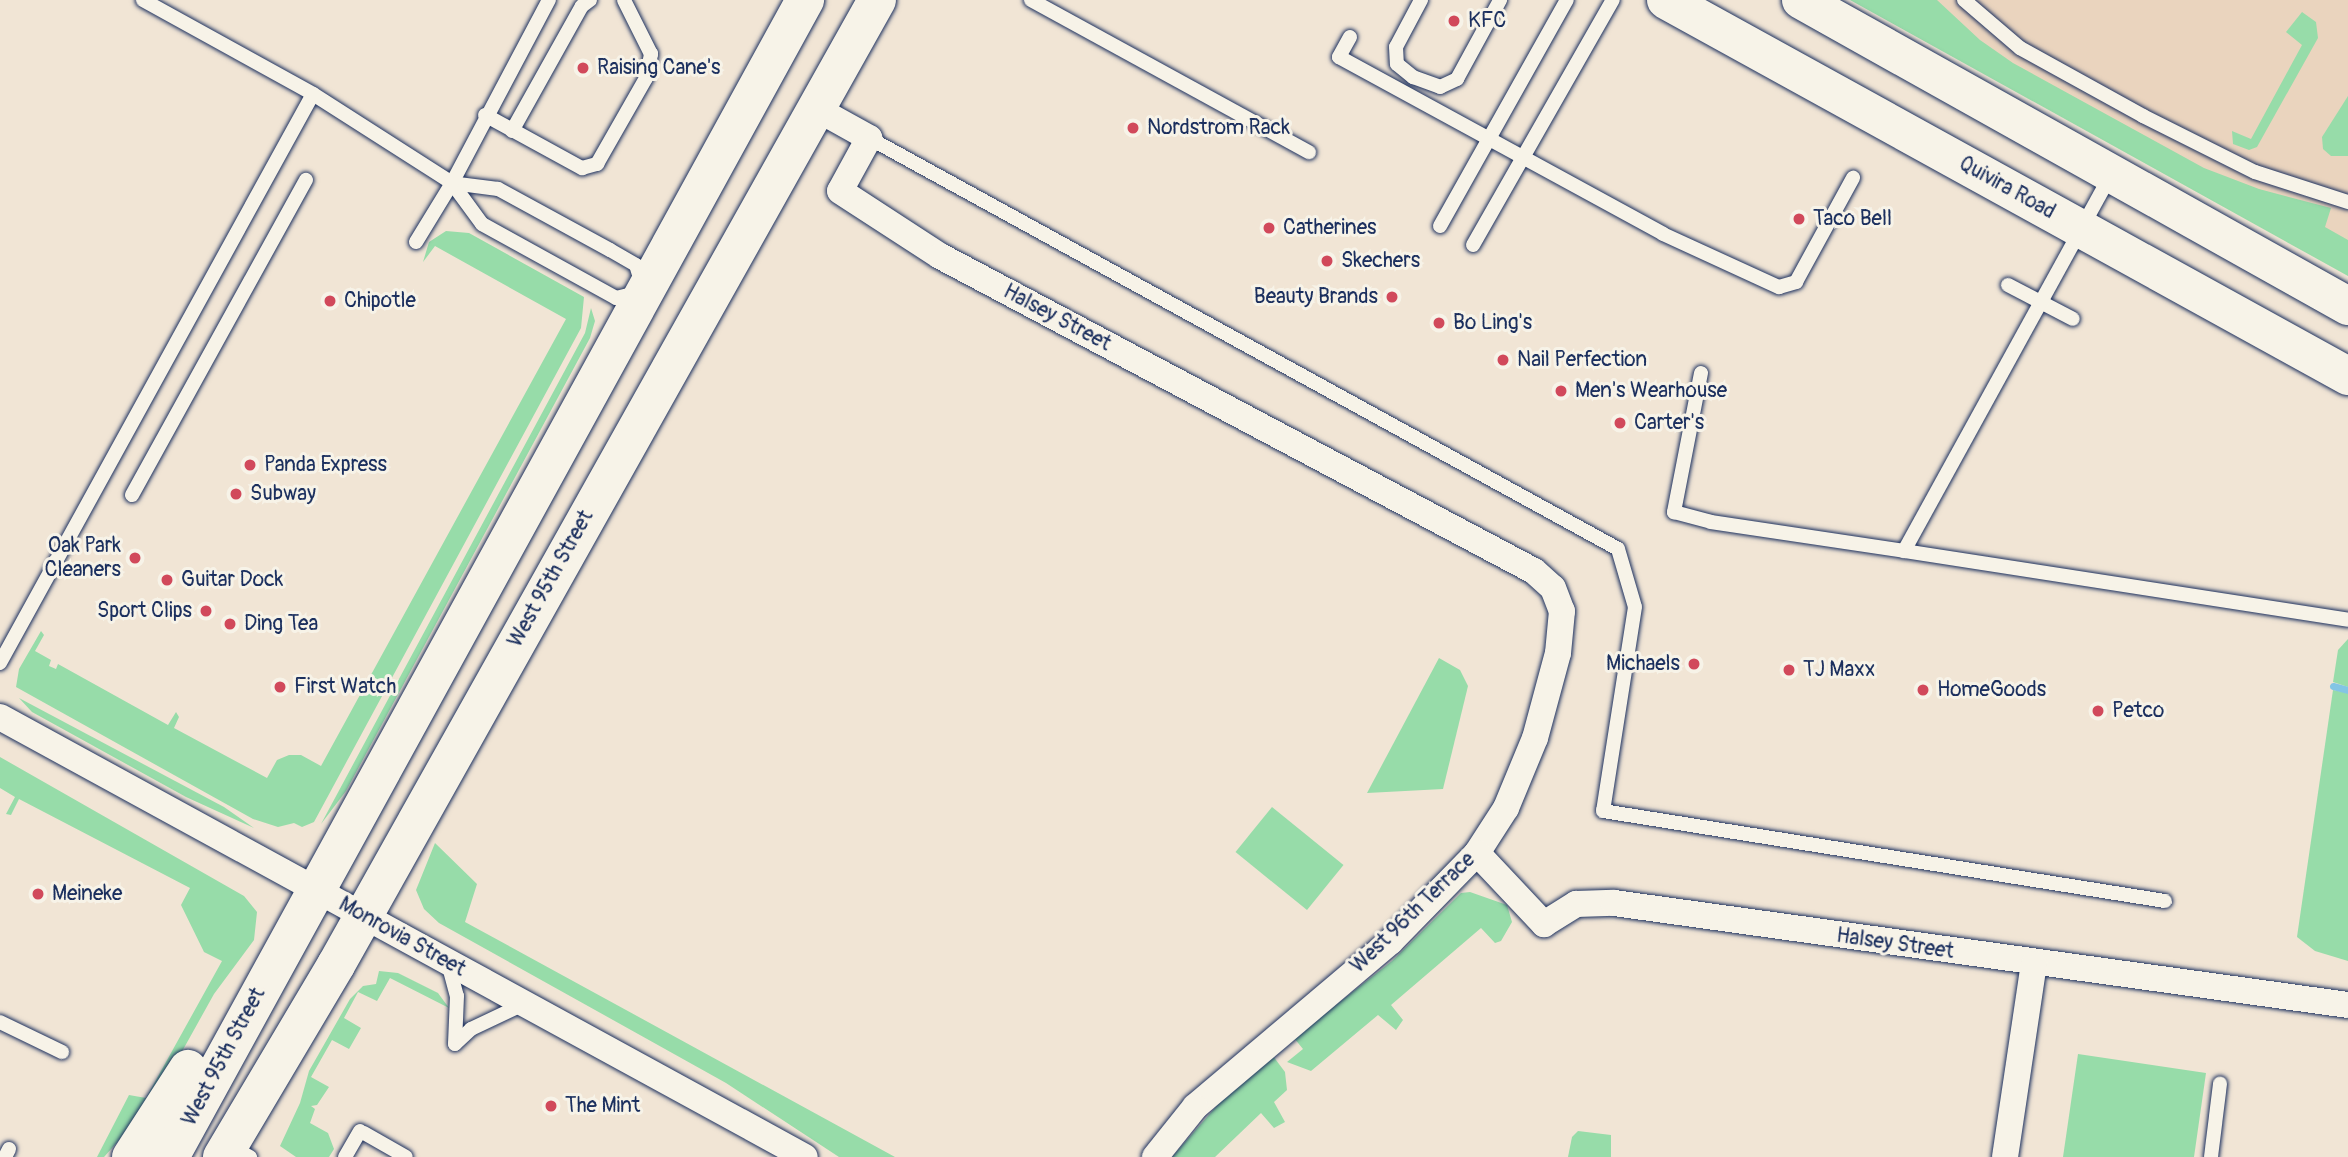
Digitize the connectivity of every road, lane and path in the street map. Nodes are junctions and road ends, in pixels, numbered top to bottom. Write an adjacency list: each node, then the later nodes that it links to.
1 (143, 0): 16 (lane)
2 (549, 0): 18 (lane)
3 (590, 0): 19 (lane)
4 (624, 0): 19 (lane)
5 (805, 0): 35 (main road, West 95th Street)
6 (877, 0): 17 (main road, West 95th Street)
7 (1031, 0): 22 (lane)
8 (1421, 0): 9 (lane)
9 (1500, 0)
10 (1567, 0): 21 (lane)
11 (1614, 0): 23 (lane)
12 (1666, 0): 30 (main road, Quivira Road)
13 (1801, 0): 24 (main road)
14 (1964, 0): 28 (lane)
15 (1350, 37): 21 (lane)
16 (313, 94): 27 (lane); 46 (lane)
17 (817, 109): 20 (street); 33 (main road, West 95th Street)
18 (485, 114): 19 (lane); 27 (lane)
19 (512, 131)
20 (869, 138): 42 (street, Halsey Street); 50 (lane)
21 (1489, 138): 23 (lane); 29 (lane)
22 (1309, 152)
23 (1523, 158): 25 (lane); 32 (lane)
24 (2112, 172): 30 (lane); 37 (main road)
25 (1853, 178)
26 (306, 180): 43 (lane)
27 (453, 183): 31 (lane); 35 (lane); 35 (lane)
28 (2348, 202)
29 (1440, 226)
30 (2081, 229): 36 (lane); 41 (main road, Quivira Road)
31 (416, 242)
32 (1473, 244)
33 (718, 276): 35 (main road); 39 (main road, West 95th Street)
34 (2008, 285): 36 (lane)
35 (644, 291): 39 (main road); 49 (main road, West 95th Street)
36 (2040, 302): 38 (lane); 44 (lane)
37 (2348, 306)
38 (2073, 319)
39 (670, 366): 51 (main road, West 95th Street)
40 (1701, 373): 44 (lane)
41 (2348, 376)
42 (1385, 491): 48 (street, West 96th Terrace)
43 (132, 495)
44 (1904, 551): 45 (lane)
45 (2348, 620)
46 (0, 663)
47 (0, 717): 49 (street, Monrovia Street)
48 (1477, 853): 53 (street, Halsey Street); 66 (street, West 96th Terrace)
49 (314, 889): 51 (street, Monrovia Street); 54 (main road, West 95th Street)
50 (2165, 901)
51 (363, 915): 52 (street, Monrovia Street); 60 (main road, West 95th Street)
52 (448, 962): 55 (street, Monrovia Street); 55 (lane)
53 (2034, 964): 56 (street, Halsey Street); 67 (street)
54 (259, 992): 61 (main road); 62 (main road, West 95th Street)
55 (524, 1004): 65 (street, Monrovia Street)
56 (2348, 1005)
57 (0, 1022): 58 (lane)
58 (62, 1052)
59 (2220, 1084): 68 (lane)
60 (233, 1153)
61 (131, 1157)
62 (170, 1157)
63 (345, 1157): 64 (lane)
64 (406, 1157)
65 (805, 1157)
66 (1156, 1157)
67 (2005, 1157)
68 (2211, 1157)

